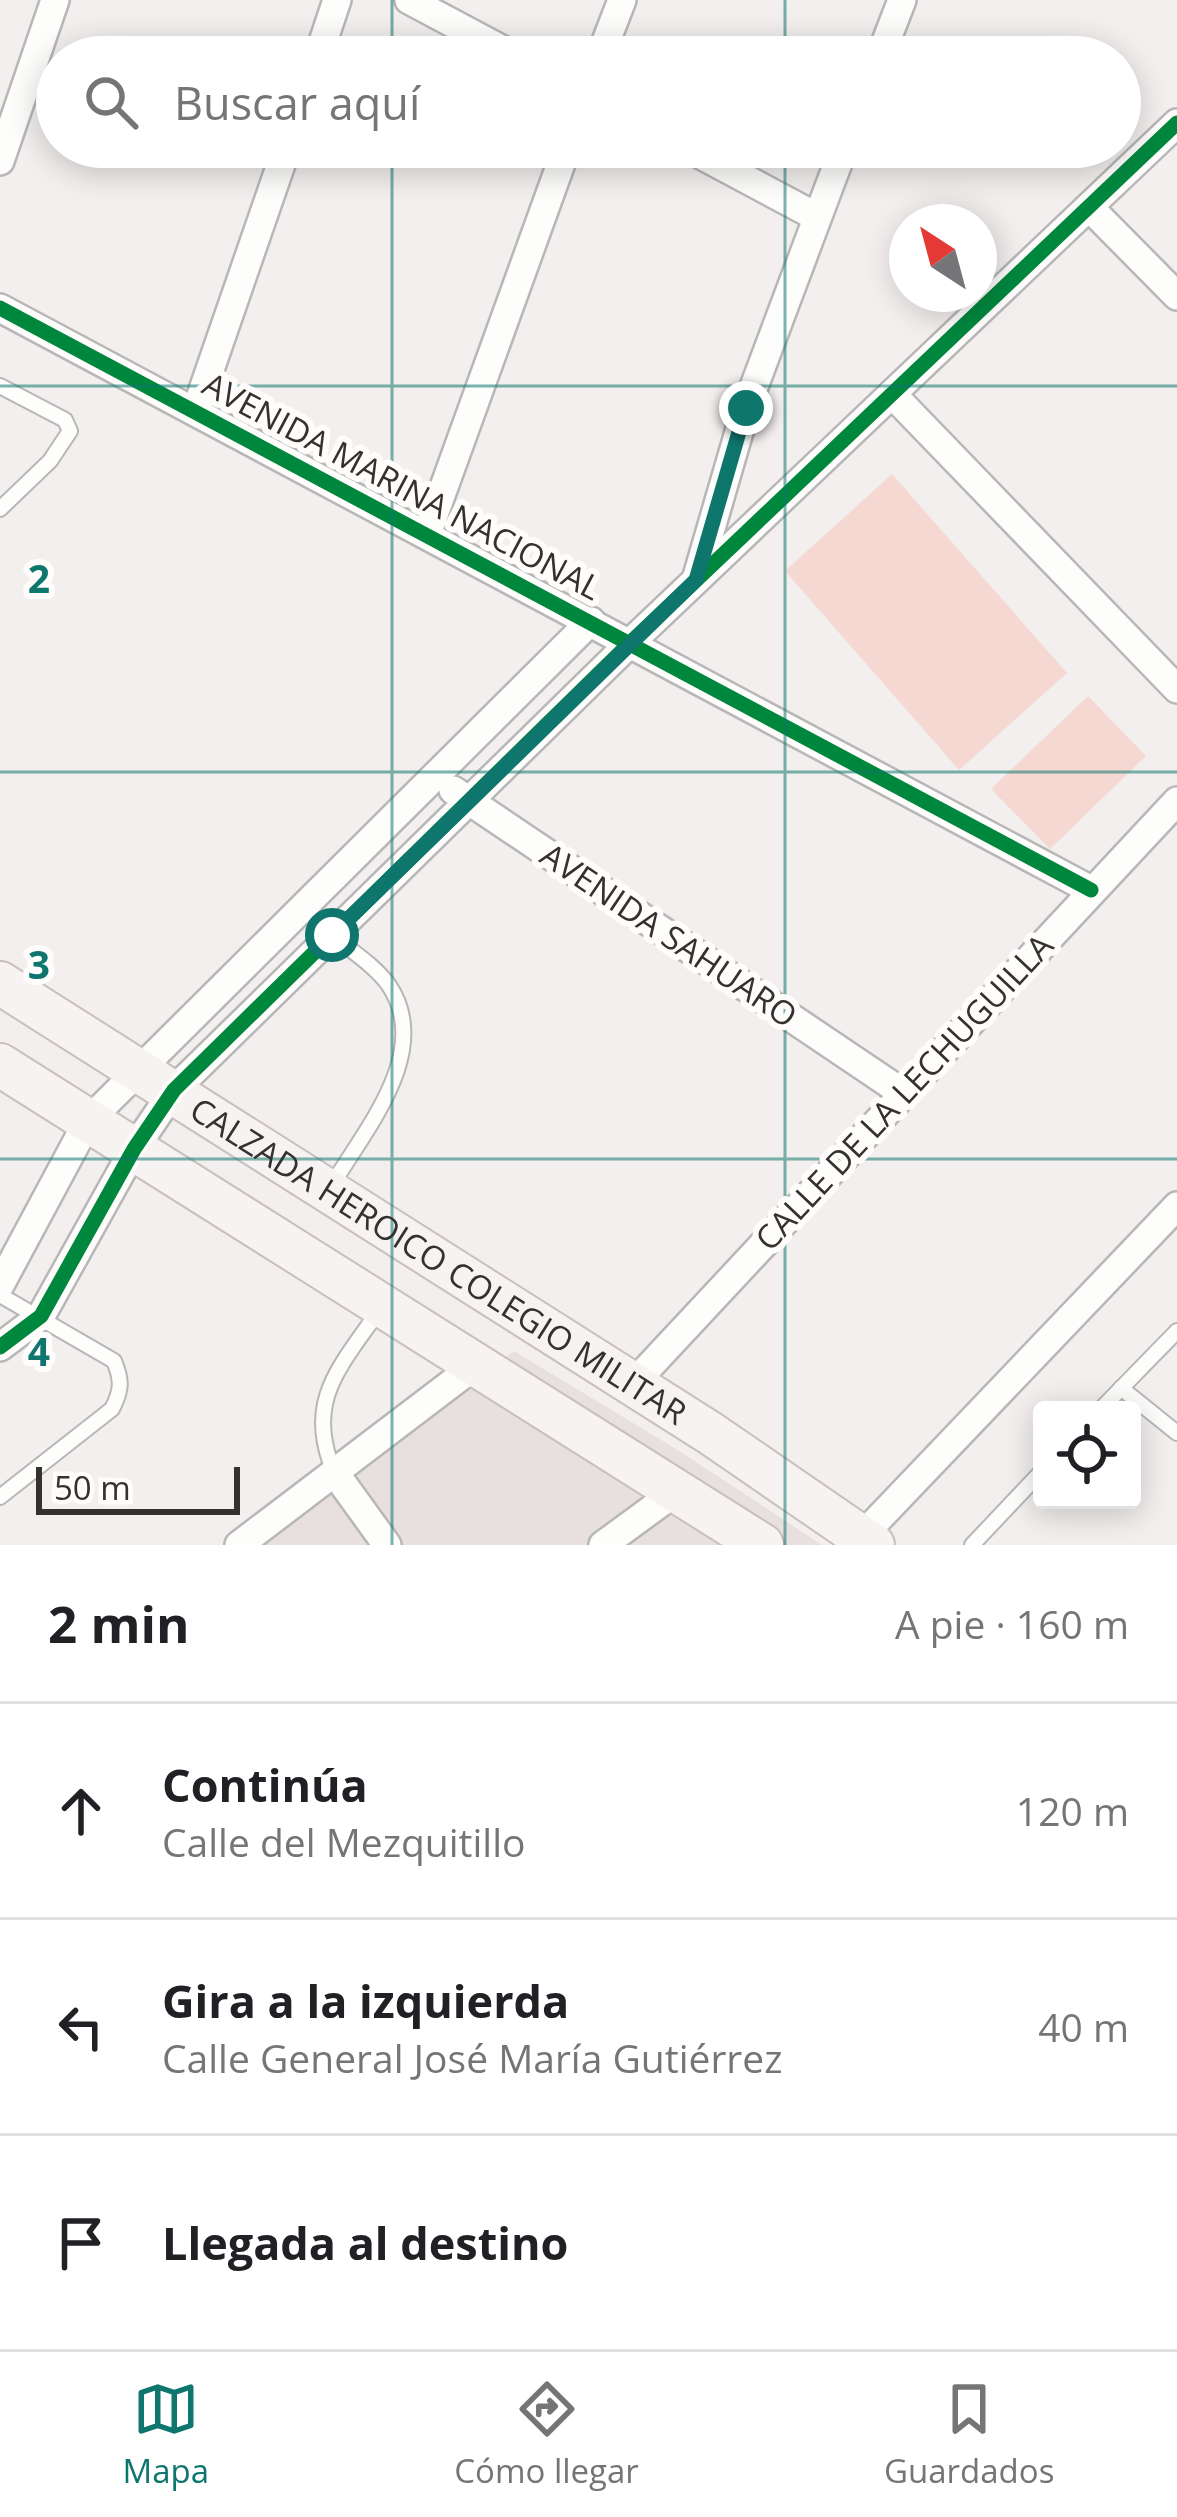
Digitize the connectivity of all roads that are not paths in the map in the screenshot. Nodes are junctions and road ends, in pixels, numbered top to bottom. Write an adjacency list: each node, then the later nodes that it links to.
1 (55, 0): 6 (street)
2 (338, 0): 7 (street)
3 (410, 0): 8 (street)
4 (622, 0): 9 (street)
5 (902, 0): 10 (street)
6 (43, 36)
7 (325, 36)
8 (477, 36)
9 (608, 36)
10 (888, 36)
11 (36, 56): 14 (street)
12 (1177, 123): 13 (street)
13 (1141, 158)
14 (0, 161)
15 (279, 168): 26 (street)
16 (559, 168): 28 (street)
17 (725, 168): 21 (street)
18 (836, 168): 21 (street)
19 (1130, 168): 20 (street)
20 (1090, 207): 22 (street); 25 (street)
21 (817, 217): 29 (street)
22 (1177, 296)
23 (0, 308): 26 (street, AVENIDA MARINA NACIONAL)
24 (0, 386): 27 (lane)
25 (892, 394): 29 (street); 32 (street)
26 (196, 410): 28 (street, AVENIDA MARINA NACIONAL)
27 (0, 509)
28 (427, 533): 30 (street, AVENIDA MARINA NACIONAL)
29 (696, 580): 31 (street)
30 (591, 620): 31 (street, AVENIDA MARINA NACIONAL); 33 (street)
31 (631, 642): 34 (street); 36 (street, AVENIDA MARINA NACIONAL)
32 (1177, 689)
33 (434, 778): 34 (street, AVENIDA SAHUARO); 40 (street)
34 (469, 800): 37 (street); 41 (street, AVENIDA SAHUARO)
35 (1177, 801): 36 (street, CALLE DE LA LECHUGUILLA)
36 (1091, 890): 41 (street, CALLE DE LA LECHUGUILLA)
37 (332, 935): 40 (street); 44 (lane)
38 (0, 983): 40 (main road, CALZADA HEROICO COLEGIO MILITAR)
39 (0, 1065): 42 (main road, CALZADA HEROICO COLEGIO MILITAR)
40 (156, 1078): 42 (street); 43 (street); 44 (main road, CALZADA HEROICO COLEGIO MILITAR)
41 (903, 1094): 53 (street, CALLE DE LA LECHUGUILLA)
42 (88, 1120): 43 (main road, CALZADA HEROICO COLEGIO MILITAR); 46 (street)
43 (134, 1149): 48 (main road, CALZADA HEROICO COLEGIO MILITAR); 49 (street)
44 (329, 1190): 53 (main road, CALZADA HEROICO COLEGIO MILITAR)
45 (1177, 1206): 61 (street)
46 (0, 1285)
47 (0, 1295): 49 (lane)
48 (383, 1305): 52 (main road, CALZADA HEROICO COLEGIO MILITAR); 57 (lane)
49 (40, 1316): 51 (street); 60 (lane)
50 (1177, 1331): 54 (lane)
51 (0, 1347)
52 (477, 1364): 57 (street); 59 (main road, CALZADA HEROICO COLEGIO MILITAR)
53 (632, 1384): 61 (main road, CALZADA HEROICO COLEGIO MILITAR)
54 (1121, 1388): 55 (lane); 56 (lane)
55 (1109, 1401)
56 (1177, 1433)
57 (334, 1473): 62 (street); 63 (street)
58 (1033, 1480): 66 (lane)
59 (678, 1490): 64 (street); 65 (main road, CALZADA HEROICO COLEGIO MILITAR)
60 (0, 1497)
61 (867, 1541)
62 (239, 1545)
63 (387, 1545)
64 (603, 1545)
65 (763, 1545)
66 (971, 1545)

